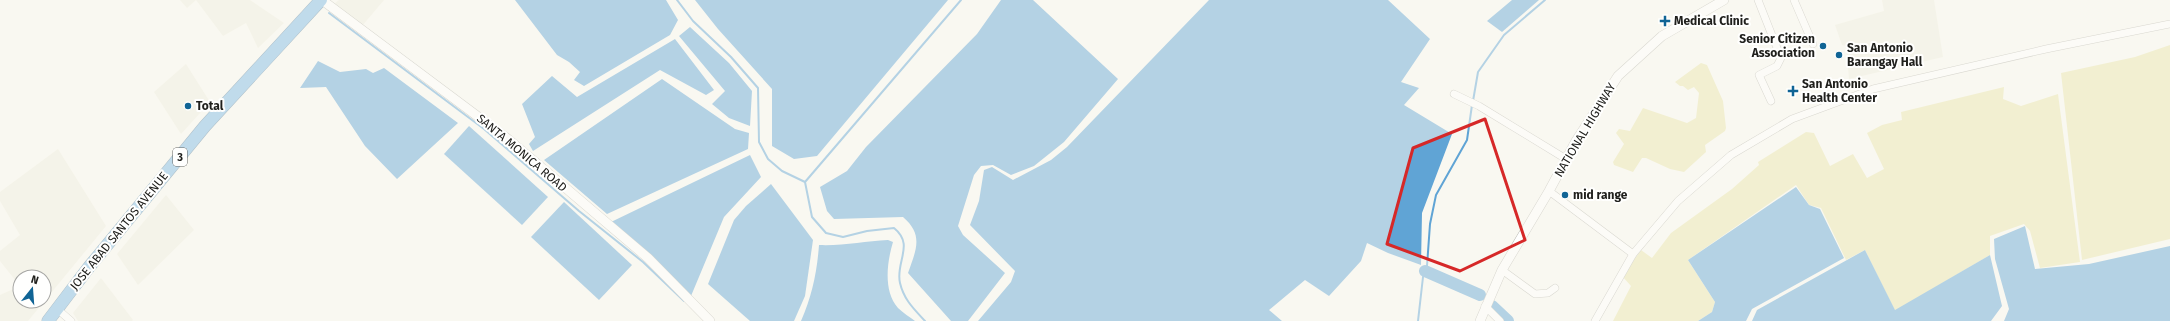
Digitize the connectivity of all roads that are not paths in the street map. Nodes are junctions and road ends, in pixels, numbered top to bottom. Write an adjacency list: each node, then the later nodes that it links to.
1 (321, 0): 15 (highway, JOSE ABAD SANTOS AVENUE / 3); 18 (street, SANTA MONICA ROAD)
2 (1724, 0): 9 (street, NATIONAL HIGHWAY)
3 (1758, 0): 8 (street)
4 (1794, 0): 6 (street)
5 (2170, 24): 11 (street)
6 (1813, 44)
7 (1454, 94): 9 (street)
8 (1771, 101)
9 (1566, 159): 10 (street, NATIONAL HIGHWAY)
10 (1549, 191): 11 (street); 12 (street, NATIONAL HIGHWAY)
11 (1633, 254): 21 (street)
12 (1502, 270): 13 (street); 14 (street, NATIONAL HIGHWAY)
13 (1555, 288)
14 (1485, 306): 19 (street, NATIONAL HIGHWAY); 20 (street)
15 (56, 308): 16 (highway, JOSE ABAD SANTOS AVENUE / 3); 17 (street)
16 (48, 321)
17 (71, 321)
18 (710, 321)
19 (1480, 321)
20 (1500, 321)
21 (1595, 321)

